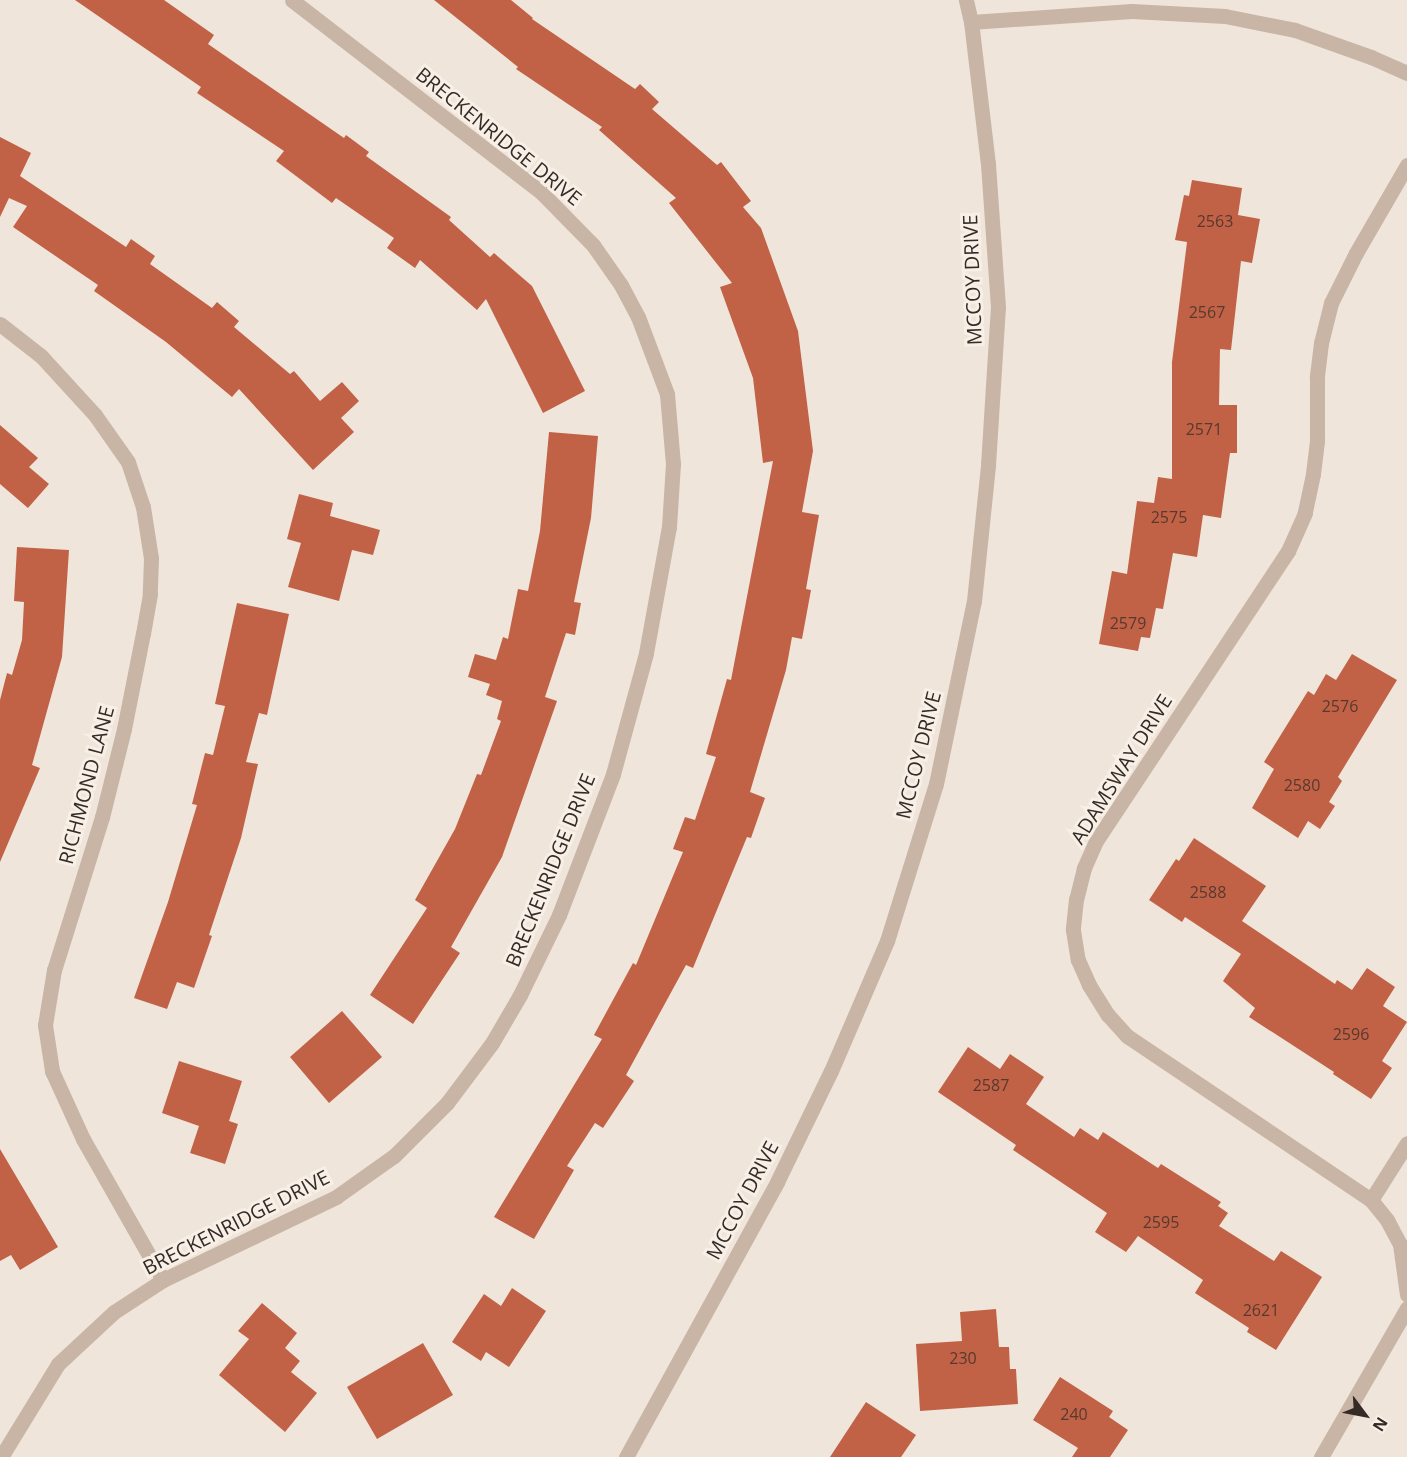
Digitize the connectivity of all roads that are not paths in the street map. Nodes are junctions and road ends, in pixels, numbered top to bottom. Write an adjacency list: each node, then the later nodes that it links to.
1 (292, 0): 9 (street, BRECKENRIDGE DRIVE)
2 (966, 0): 3 (street, MCCOY DRIVE)
3 (971, 22): 4 (street); 13 (street, MCCOY DRIVE)
4 (1407, 73)
5 (1407, 165): 8 (street, ADAMSWAY DRIVE)
6 (0, 324): 9 (street, RICHMOND LANE)
7 (1407, 1143): 8 (street)
8 (1371, 1200): 10 (street, ADAMSWAY DRIVE)
9 (164, 1280): 12 (street, BRECKENRIDGE DRIVE)
10 (1407, 1294)
11 (1407, 1308): 14 (street)
12 (1, 1457)
13 (626, 1457)
14 (1321, 1457)

